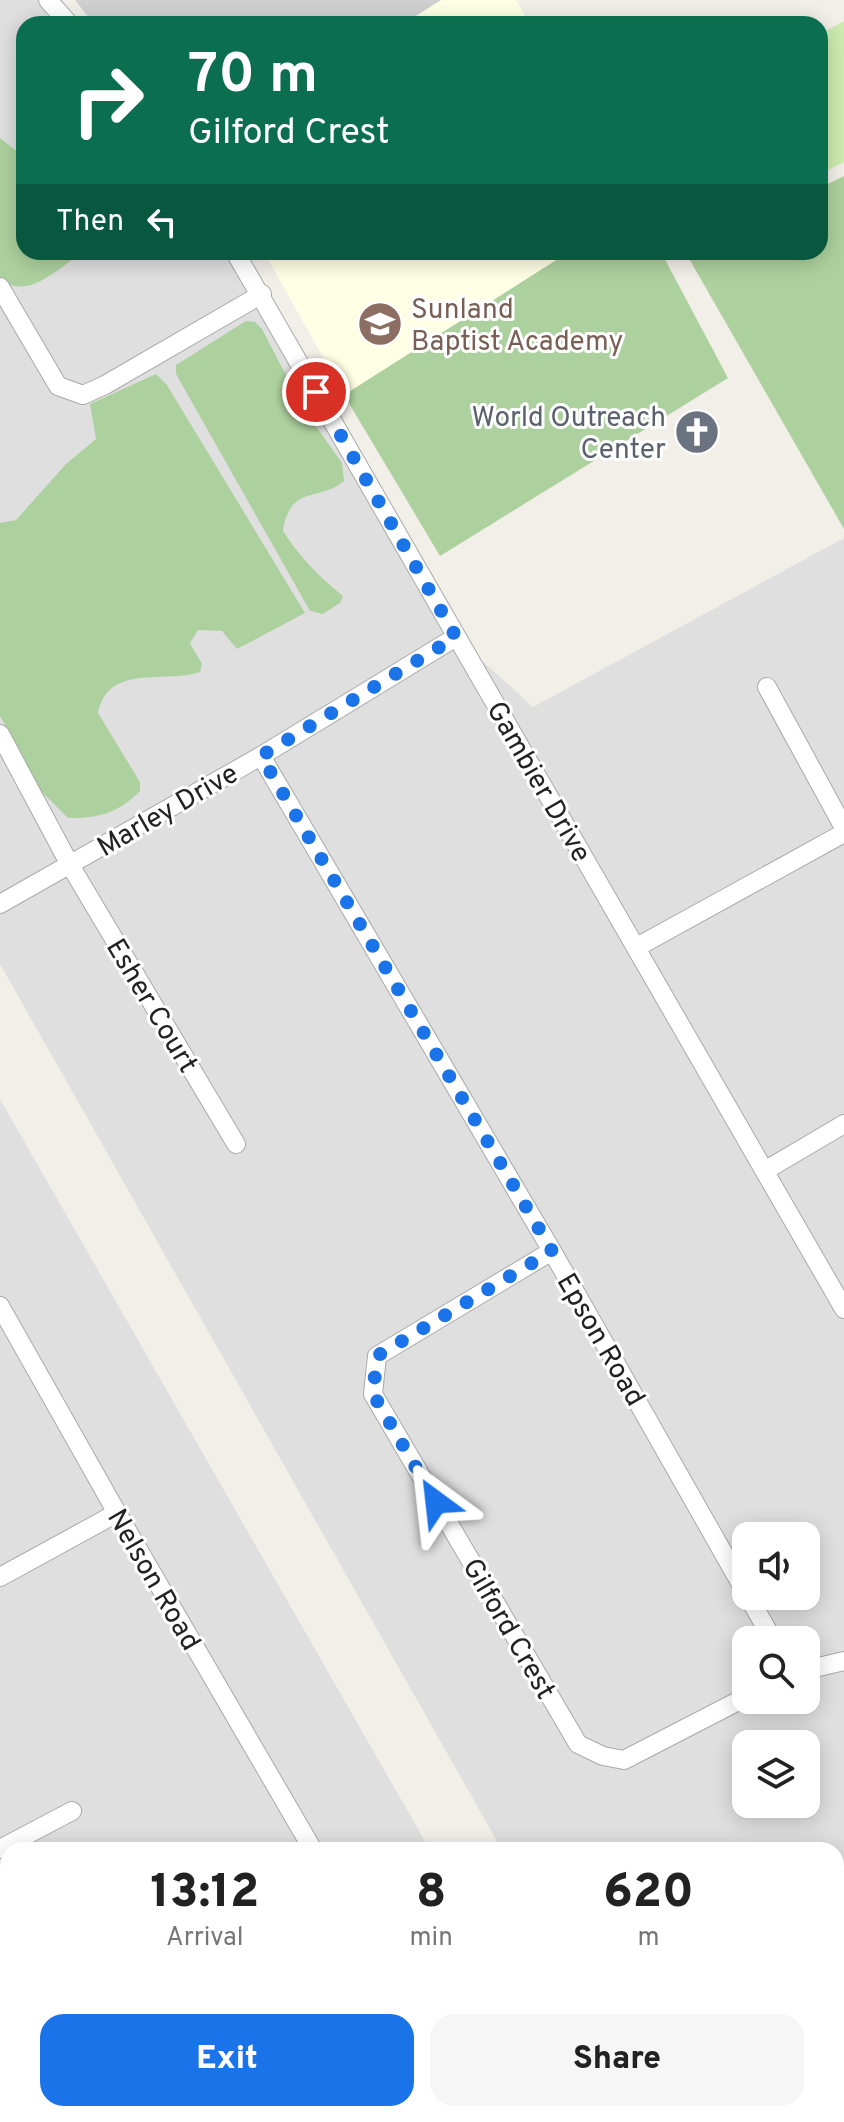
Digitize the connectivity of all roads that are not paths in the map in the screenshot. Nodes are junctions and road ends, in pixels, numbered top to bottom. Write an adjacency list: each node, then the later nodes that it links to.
1 (48, 0): 2 (street)
2 (62, 16)
3 (240, 260): 5 (street, Gambier Drive)
4 (0, 287): 5 (street)
5 (262, 294): 6 (street, Gambier Drive)
6 (456, 637): 9 (street, Marley Drive); 13 (street, Gambier Drive)
7 (767, 687): 10 (street)
8 (0, 734): 11 (street, Esher Court)
9 (261, 756): 11 (street, Marley Drive); 17 (street, Epson Road)
10 (844, 830): 13 (street)
11 (70, 865): 12 (street, Marley Drive); 15 (street, Esher Court)
12 (0, 904)
13 (637, 947): 16 (street, Gambier Drive)
14 (844, 1124): 16 (street)
15 (236, 1144)
16 (766, 1170): 19 (street, Gambier Drive)
17 (552, 1251): 21 (street, Epson Road); 25 (street, Gilford Crest)
18 (0, 1306): 20 (street, Nelson Road)
19 (844, 1309)
20 (117, 1513): 22 (street); 28 (street, Nelson Road)
21 (732, 1568)
22 (0, 1577)
23 (844, 1661): 24 (street)
24 (820, 1667)
25 (732, 1704)
26 (72, 1811): 27 (street)
27 (13, 1842)
28 (308, 1842)

